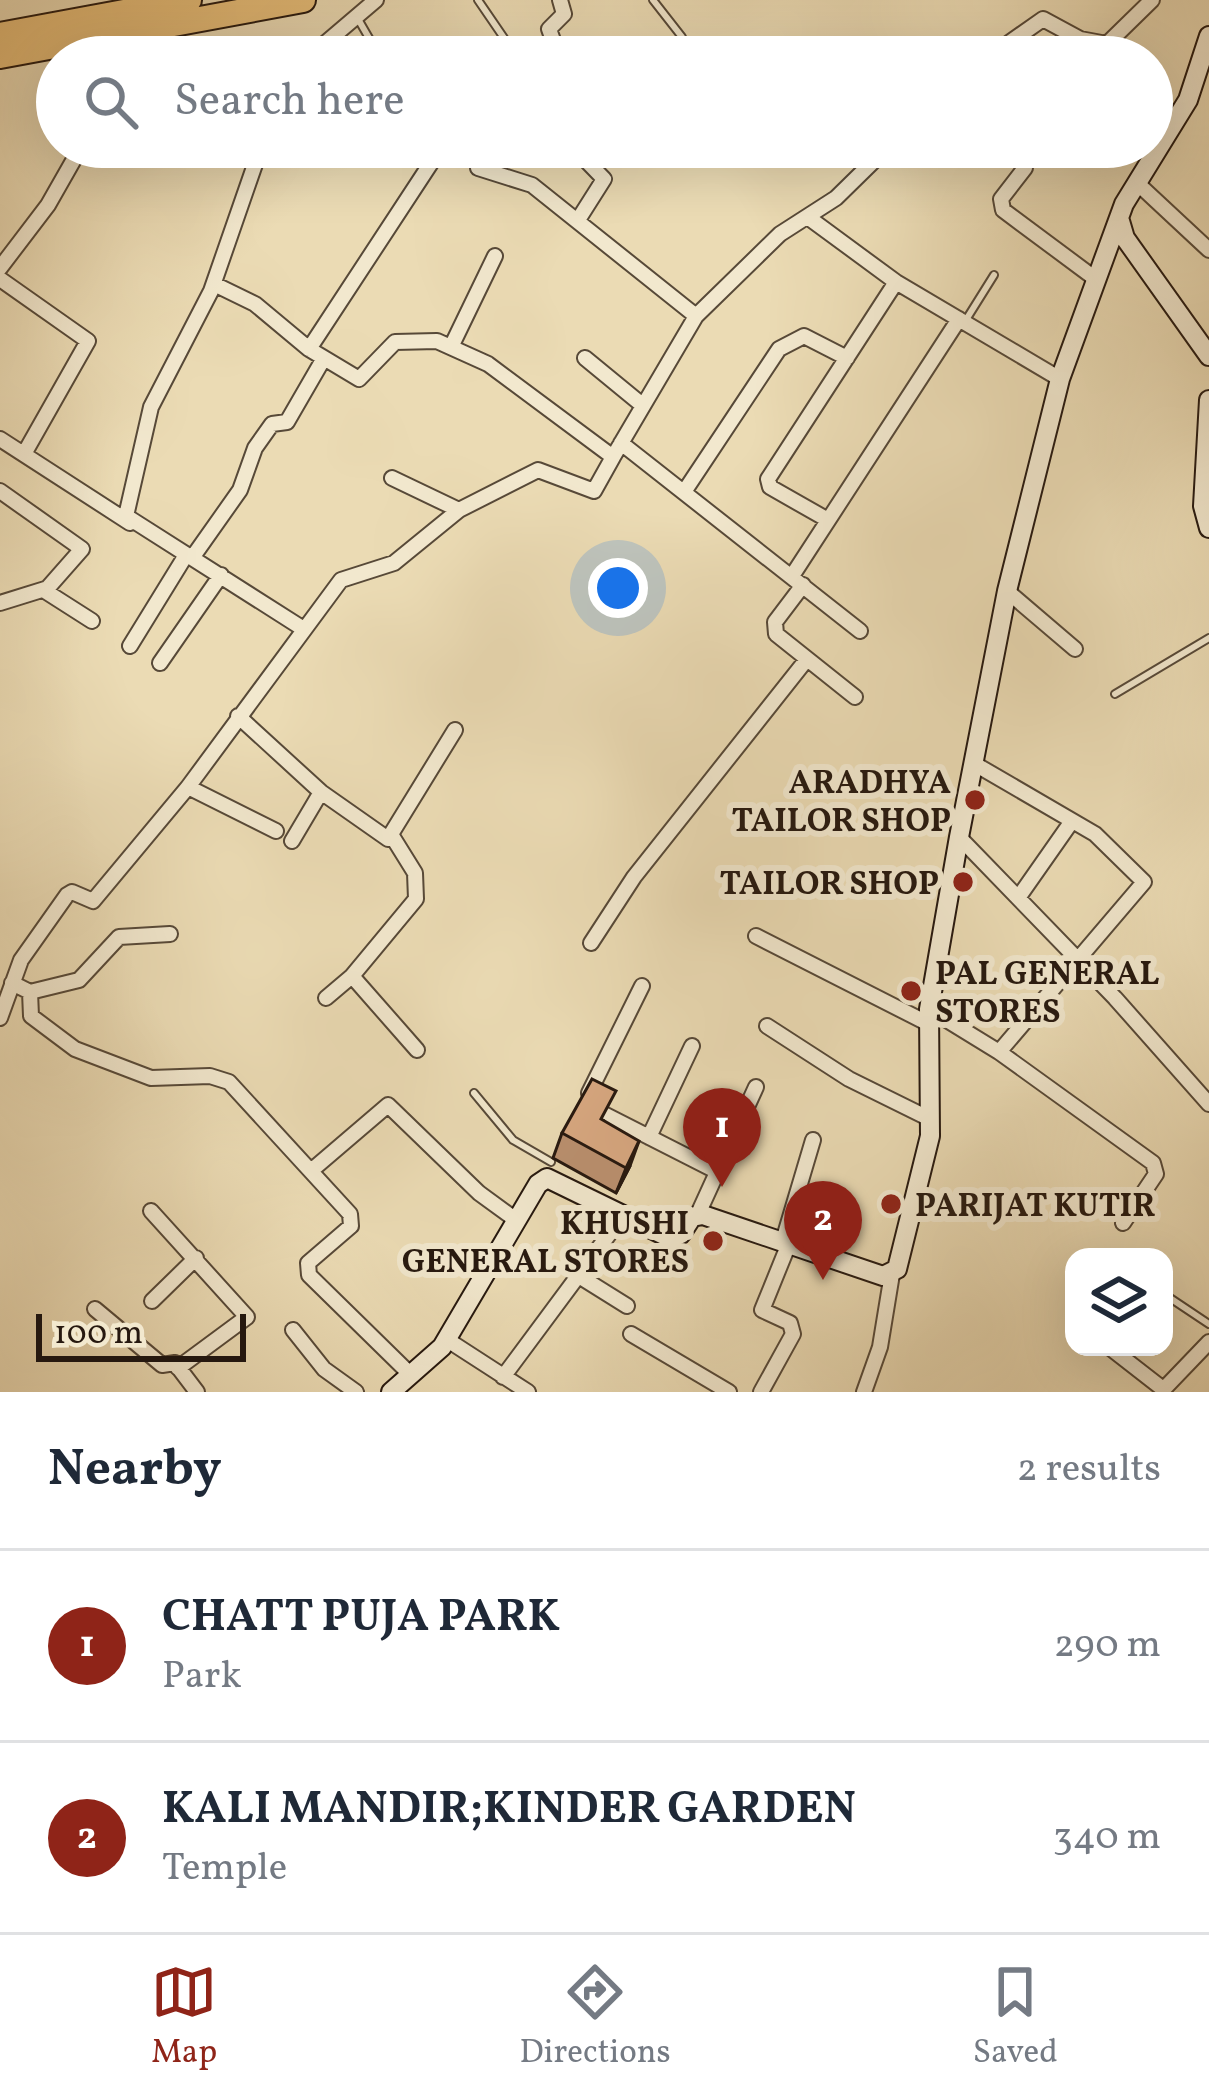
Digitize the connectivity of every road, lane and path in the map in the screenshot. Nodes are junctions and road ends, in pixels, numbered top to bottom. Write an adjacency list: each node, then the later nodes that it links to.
1 (188, 0): 10 (highway)
2 (303, 0): 10 (highway)
3 (376, 0): 9 (street)
4 (478, 0): 16 (lane)
5 (560, 0): 17 (street)
6 (653, 0): 18 (lane)
7 (1152, 0): 8 (street)
8 (1135, 6): 21 (street)
9 (356, 17): 14 (street); 15 (lane)
10 (131, 21): 11 (highway); 12 (highway); 13 (street)
11 (0, 35)
12 (75, 36)
13 (130, 36)
14 (334, 36)
15 (367, 36)
16 (503, 36)
17 (552, 36)
18 (681, 36)
19 (1018, 36): 20 (street)
20 (1074, 36)
21 (1113, 36)
22 (1209, 36): 25 (street)
23 (36, 46): 24 (highway)
24 (0, 56)
25 (1173, 124)
26 (69, 168): 40 (street)
27 (254, 168): 45 (street)
28 (428, 168): 49 (street)
29 (478, 168): 36 (street)
30 (593, 168): 36 (street)
31 (865, 168): 35 (street)
32 (1025, 168): 43 (street)
33 (1145, 168): 34 (street)
34 (1136, 182): 37 (street); 38 (street)
35 (809, 218): 44 (street); 46 (street)
36 (578, 220): 46 (street)
37 (1120, 221): 43 (street); 50 (street)
38 (1209, 250)
39 (495, 256): 48 (street)
40 (0, 268)
41 (994, 275): 47 (lane)
42 (0, 279): 59 (street)
43 (1097, 280): 54 (street)
44 (896, 282): 47 (street); 53 (street)
45 (214, 284): 49 (street); 65 (street)
46 (696, 316): 56 (street)
47 (961, 321): 54 (street); 64 (street)
48 (452, 345): 51 (street); 58 (street)
49 (309, 349): 51 (street)
50 (1209, 356)
51 (324, 358): 67 (street)
52 (585, 358): 56 (street)
53 (847, 358): 62 (street); 64 (street)
54 (1060, 379): 71 (street)
55 (1209, 400): 66 (street)
56 (641, 404): 58 (street)
57 (0, 439): 59 (street)
58 (617, 450): 62 (street); 63 (street)
59 (24, 454): 65 (street)
60 (392, 478): 63 (street)
61 (0, 491): 70 (street)
62 (684, 493): 69 (street)
63 (459, 510): 74 (street)
64 (828, 520): 69 (street)
65 (130, 524): 67 (street)
66 (1209, 528)
67 (189, 556): 68 (street); 77 (street)
68 (221, 575): 74 (street); 80 (street)
69 (797, 581): 75 (street); 79 (street)
70 (45, 589): 72 (street); 73 (street)
71 (1007, 591): 78 (street); 85 (street)
72 (0, 602)
73 (92, 621)
74 (302, 628): 83 (street)
75 (860, 631)
76 (1209, 638): 81 (lane)
77 (130, 646)
78 (1076, 649)
79 (807, 658): 82 (street); 96 (street)
80 (160, 663)
81 (1115, 694)
82 (855, 697)
83 (238, 716): 86 (street); 87 (street)
84 (455, 730): 90 (street)
85 (973, 763): 88 (street); 91 (street)
86 (188, 787): 89 (street); 99 (street)
87 (321, 792): 90 (street); 92 (street)
88 (1072, 821): 93 (street); 97 (street)
89 (276, 831)
90 (392, 836): 98 (street)
91 (959, 837): 93 (street); 103 (street)
92 (292, 841)
93 (1018, 898): 97 (street)
94 (170, 934): 101 (street)
95 (756, 936): 103 (street)
96 (591, 943)
97 (1079, 961): 108 (street); 111 (street)
98 (352, 976): 102 (street); 107 (street)
99 (12, 982): 101 (street); 104 (street)
100 (641, 986): 113 (street)
101 (30, 992): 116 (street)
102 (326, 998)
103 (929, 1017): 108 (street); 112 (street)
104 (0, 1018)
105 (767, 1027): 112 (street)
106 (692, 1046): 113 (street)
107 (417, 1050)
108 (998, 1052): 123 (street)
109 (757, 1087): 118 (street)
110 (474, 1093): 117 (lane)
111 (1207, 1100)
112 (930, 1119): 126 (street)
113 (649, 1137): 118 (street)
114 (813, 1139): 124 (street)
115 (561, 1144): 117 (street)
116 (312, 1170): 122 (street); 139 (street)
117 (549, 1170): 120 (street); 122 (street)
118 (714, 1170): 121 (street)
119 (151, 1210): 125 (street)
120 (624, 1214): 121 (street); 127 (street)
121 (698, 1214): 124 (street)
122 (516, 1220): 135 (street)
123 (1123, 1223)
124 (786, 1241): 126 (street); 147 (street)
125 (196, 1258): 129 (street); 138 (street)
126 (892, 1274): 148 (street)
127 (579, 1276): 130 (street); 140 (street)
128 (1173, 1300): 132 (lane)
129 (152, 1301)
130 (627, 1306)
131 (95, 1309): 138 (street)
132 (1209, 1324)
133 (292, 1330): 143 (street)
134 (632, 1334): 146 (street)
135 (446, 1340): 139 (street); 140 (street)
136 (1209, 1342): 141 (street)
137 (1120, 1356): 141 (street)
138 (178, 1368): 142 (street)
139 (411, 1375): 144 (street)
140 (503, 1377): 145 (street)
141 (1162, 1391)
142 (197, 1392)
143 (356, 1392)
144 (391, 1392)
145 (528, 1392)
146 (728, 1392)
147 (761, 1392)
148 (863, 1392)

